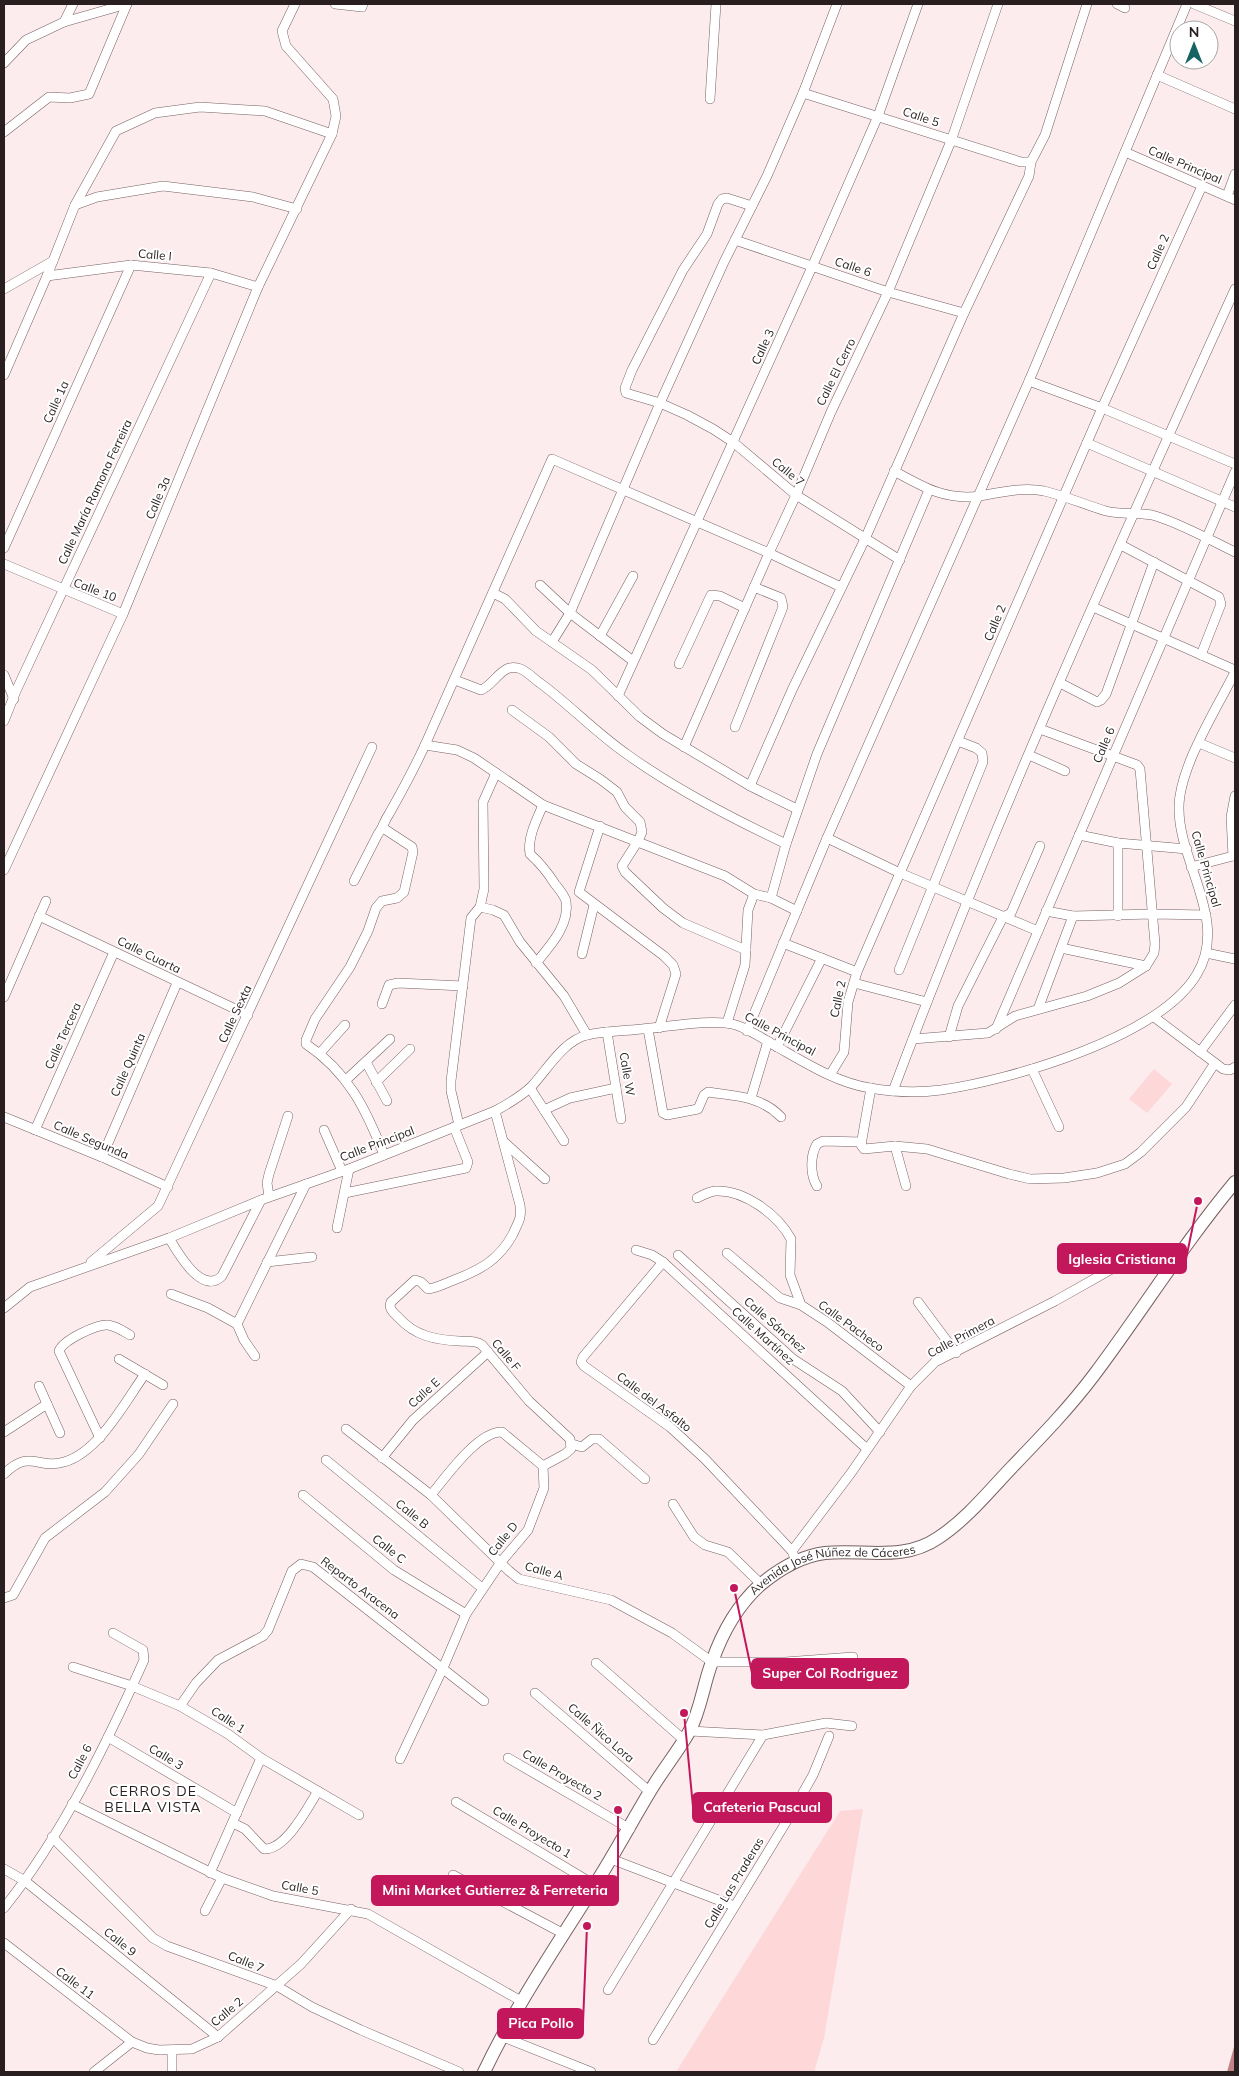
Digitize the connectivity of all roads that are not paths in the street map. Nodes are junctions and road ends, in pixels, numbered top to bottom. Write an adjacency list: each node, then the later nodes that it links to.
1 (73, 4): 14 (street)
2 (127, 4): 14 (street); 21 (street)
3 (295, 4): 22 (street, Calle 3a)
4 (335, 4): 5 (street)
5 (363, 4)
6 (716, 4): 18 (street)
7 (837, 4): 17 (street)
8 (918, 4): 20 (street, Calle 3)
9 (998, 4): 23 (street, Calle El Cerro)
10 (1087, 4): 25 (street)
11 (1187, 4): 16 (street)
12 (1194, 4): 13 (street)
13 (1235, 21)
14 (64, 22): 15 (street)
15 (4, 63)
16 (1156, 75): 19 (street); 24 (street)
17 (803, 93): 20 (street, Calle 5); 30 (street)
18 (710, 99)
19 (1235, 109)
20 (878, 116): 23 (street, Calle 5); 35 (street, Calle 3)
21 (4, 132)
22 (332, 134): 29 (street); 31 (street, Calle 3a)
23 (951, 141): 25 (street, Calle 5); 41 (street, Calle El Cerro)
24 (1125, 152): 27 (street, Calle Principal); 44 (street)
25 (1031, 162): 42 (street)
26 (1235, 174): 28 (street)
27 (1202, 186): 28 (street, Calle Principal); 46 (street, Calle 2)
28 (1231, 198)
29 (75, 205): 31 (street); 33 (street)
30 (752, 206): 32 (street); 45 (street, Calle 7)
31 (297, 209): 38 (street, Calle 3a)
32 (735, 240): 35 (street, Calle 6); 45 (street)
33 (54, 261): 37 (street); 39 (street)
34 (131, 265): 36 (street, Calle I); 37 (street, Calle I); 66 (street, Calle 1a)
35 (812, 267): 41 (street, Calle 6); 48 (street, Calle 3)
36 (211, 273): 38 (street, Calle I); 77 (street, Calle María Ramona Ferreira)
37 (47, 276): 43 (street)
38 (258, 287): 82 (street, Calle 3a)
39 (4, 289)
40 (1235, 289): 47 (street)
41 (888, 292): 42 (street, Calle 6); 56 (street, Calle El Cerro)
42 (964, 313): 51 (street)
43 (4, 375)
44 (1029, 381): 46 (street); 57 (street)
45 (660, 403): 48 (street, Calle 7); 54 (street)
46 (1102, 408): 47 (street); 49 (street, Calle 2)
47 (1168, 436): 50 (street); 52 (street)
48 (733, 442): 56 (street, Calle 7); 62 (street, Calle 3)
49 (1087, 443): 52 (street); 58 (street, Calle 2)
50 (1235, 464)
51 (894, 471): 55 (street); 63 (street)
52 (1154, 472): 59 (street); 61 (street)
53 (1235, 472): 59 (street, Calle 6)
54 (624, 490): 62 (street); 78 (street); 81 (street)
55 (929, 490): 57 (street); 69 (street)
56 (796, 495): 63 (street, Calle 7); 68 (street, Calle El Cerro)
57 (978, 496): 58 (street); 117 (street)
58 (1064, 498): 61 (street); 100 (street, Calle 2)
59 (1222, 501): 60 (street); 64 (street, Calle 6)
60 (1235, 507)
61 (1135, 513): 64 (street); 65 (street)
62 (696, 523): 68 (street); 88 (street, Calle 3)
63 (865, 539): 69 (street, Calle 7); 75 (street)
64 (1206, 539): 67 (street); 73 (street, Calle 6)
65 (1120, 545): 70 (street); 80 (street)
66 (4, 548)
67 (1235, 552)
68 (769, 553): 75 (street); 76 (street, Calle El Cerro)
69 (900, 560): 113 (street)
70 (1154, 562): 73 (street); 83 (street)
71 (4, 564): 77 (street, Calle 10)
72 (633, 576): 84 (street)
73 (1188, 580): 85 (street, Calle 6); 87 (street)
74 (540, 585): 81 (street)
75 (841, 587): 110 (street)
76 (754, 588): 79 (street, Calle El Cerro); 98 (street)
77 (63, 590): 82 (street, Calle 10); 95 (street, Calle María Ramona Ferreira)
78 (493, 593): 86 (street); 92 (street)
79 (745, 608): 89 (street); 104 (street, Calle El Cerro)
80 (1093, 608): 83 (street); 93 (street)
81 (570, 613): 84 (street); 86 (street)
82 (123, 614): 126 (street, Calle 3a)
83 (1131, 624): 85 (street); 93 (street)
84 (600, 636): 88 (street)
85 (1164, 638): 87 (street); 106 (street, Calle 6)
86 (552, 642): 94 (street)
87 (1201, 655): 90 (street)
88 (633, 661): 94 (street, Calle 3)
89 (680, 664)
90 (1235, 671): 101 (street, Calle Principal)
91 (4, 675): 95 (street)
92 (455, 680): 102 (street); 120 (street)
93 (1060, 683): 99 (street)
94 (618, 696): 104 (street)
95 (14, 699): 97 (street, Calle María Ramona Ferreira)
96 (512, 710): 118 (street)
97 (4, 721)
98 (735, 727)
99 (1040, 729): 105 (street); 106 (street)
100 (958, 741): 127 (street, Calle 2); 129 (street)
101 (1199, 743): 107 (street); 123 (street, Calle Principal)
102 (425, 745): 109 (street); 115 (street)
103 (372, 747): 167 (street, Calle Sexta)
104 (684, 747): 110 (street)
105 (1029, 755): 108 (street); 135 (street)
106 (1112, 757): 116 (street, Calle 6); 121 (street)
107 (1235, 758)
108 (1065, 771)
109 (496, 773): 112 (street); 137 (street)
110 (750, 786): 113 (street)
111 (1235, 796): 124 (street)
112 (544, 805): 114 (street); 133 (street)
113 (797, 809): 120 (street)
114 (600, 826): 118 (street); 130 (street)
115 (383, 828): 128 (street); 184 (street)
116 (1079, 836): 119 (street); 139 (street, Calle 6)
117 (827, 838): 127 (street); 138 (street)
118 (638, 842): 131 (street); 149 (street)
119 (1118, 842): 121 (street); 144 (street)
120 (786, 844): 132 (street)
121 (1146, 845): 123 (street); 140 (street)
122 (1040, 846): 145 (street)
123 (1187, 849): 125 (street, Calle Principal)
124 (1234, 855): 125 (street)
125 (1191, 867): 141 (street, Calle Principal)
126 (4, 870)
127 (900, 873): 129 (street); 158 (street, Calle 2)
128 (354, 881)
129 (934, 886): 135 (street); 157 (street)
130 (579, 892): 133 (street); 136 (street)
131 (754, 894): 132 (street); 149 (street)
132 (771, 898): 138 (street)
133 (566, 900): 155 (street)
134 (46, 901): 142 (street)
135 (969, 901): 145 (street); 163 (street)
136 (594, 905): 152 (street); 171 (street)
137 (480, 907): 155 (street); 161 (street)
138 (797, 911): 147 (street)
139 (1046, 911): 143 (street); 146 (street, Calle 6)
140 (1153, 914): 141 (street); 144 (street); 156 (street)
141 (1206, 915): 151 (street, Calle Principal)
142 (39, 916): 150 (street, Calle Cuarta); 162 (street)
143 (1073, 916): 144 (street); 148 (street)
144 (1118, 916)
145 (1003, 917): 146 (street); 177 (street)
146 (1038, 931): 173 (street, Calle 6)
147 (784, 943): 153 (street); 174 (street)
148 (1061, 948): 156 (street); 166 (street)
149 (746, 950): 169 (street)
150 (114, 952): 159 (street, Calle Cuarta); 206 (street, Calle Tercera)
151 (1206, 953): 154 (street); 168 (street, Calle Principal)
152 (582, 954)
153 (822, 958): 158 (street); 181 (street)
154 (1235, 959)
155 (536, 963): 176 (street)
156 (1146, 966): 166 (street)
157 (899, 970)
158 (857, 972): 160 (street, Calle 2)
159 (177, 983): 167 (street, Calle Cuarta); 213 (street, Calle Quinta)
160 (854, 983): 163 (street); 189 (street, Calle 2)
161 (463, 986): 164 (street); 204 (street)
162 (4, 997)
163 (927, 1002): 179 (street)
164 (382, 1004)
165 (1235, 1005): 183 (street)
166 (1038, 1009): 173 (street)
167 (248, 1015): 220 (street, Calle Sexta)
168 (1154, 1017): 183 (street); 188 (street, Calle Principal)
169 (727, 1023): 171 (street, Calle Principal); 174 (street, Calle Principal)
170 (346, 1025): 184 (street)
171 (659, 1028): 172 (street, Calle Principal)
172 (648, 1029): 175 (street, Calle Principal); 196 (street)
173 (996, 1029): 177 (street)
174 (747, 1030): 180 (street, Calle Principal)
175 (607, 1032): 176 (street, Calle Principal); 193 (street, Calle W)
176 (587, 1035): 192 (street, Calle Principal)
177 (948, 1037): 179 (street)
178 (390, 1038): 185 (street)
179 (913, 1038): 195 (street)
180 (768, 1041): 181 (street, Calle Principal); 196 (street)
181 (777, 1047): 189 (street, Calle Principal)
182 (410, 1049): 191 (street)
183 (1200, 1052): 186 (street)
184 (320, 1053): 190 (street)
185 (366, 1062): 190 (street); 191 (street)
186 (1215, 1063): 187 (street); 211 (street)
187 (1235, 1066)
188 (1032, 1069): 195 (street, Calle Principal); 205 (street)
189 (830, 1075): 194 (street, Calle Principal)
190 (347, 1079): 212 (street)
191 (376, 1082): 197 (street)
192 (530, 1088): 198 (street); 199 (street, Calle Principal)
193 (616, 1088): 198 (street); 203 (street, Calle W)
194 (871, 1088): 195 (street, Calle Principal); 210 (street)
195 (894, 1091)
196 (751, 1098): 202 (street)
197 (387, 1101)
198 (544, 1110): 208 (street)
199 (495, 1111): 204 (street, Calle Principal); 209 (street)
200 (288, 1116): 222 (street)
201 (4, 1117): 206 (street, Calle Segunda)
202 (781, 1117)
203 (621, 1119)
204 (456, 1126): 212 (street, Calle Principal); 221 (street)
205 (1059, 1127)
206 (35, 1130): 213 (street, Calle Segunda)
207 (324, 1130): 214 (street)
208 (564, 1141)
209 (504, 1142): 215 (street); 240 (street, Calle F)
210 (862, 1142): 211 (street); 218 (street)
211 (896, 1146): 219 (street)
212 (384, 1155): 214 (street, Calle Principal)
213 (102, 1157): 220 (street, Calle Segunda)
214 (346, 1170): 217 (street, Calle Principal); 221 (street)
215 (545, 1179)
216 (1235, 1182): 265 (main road, Avenida José Núñez de Cáceres)
217 (306, 1184): 222 (street, Calle Principal); 231 (street)
218 (817, 1186)
219 (906, 1186)
220 (168, 1187): 233 (street, Calle Sexta)
221 (345, 1193): 224 (street)
222 (265, 1198): 225 (street, Calle Principal); 225 (street)
223 (697, 1198): 236 (street, Calle Pacheco)
224 (337, 1228)
225 (169, 1238): 233 (street, Calle Principal)
226 (636, 1250): 232 (street, Calle Martínez)
227 (727, 1253): 236 (street)
228 (678, 1255): 252 (street, Calle Sánchez)
229 (312, 1258): 231 (street)
230 (1126, 1261): 241 (street, Calle Primera)
231 (267, 1262): 238 (street)
232 (663, 1262): 256 (street, Calle Martínez); 265 (street, Calle del Asfalto)
233 (87, 1266): 237 (street, Calle Principal)
234 (171, 1294): 238 (street)
235 (918, 1302): 241 (street)
236 (801, 1305): 247 (street, Calle Pacheco)
237 (4, 1308)
238 (237, 1324): 242 (street)
239 (130, 1335): 254 (street)
240 (488, 1352): 255 (street, Calle F); 257 (street, Calle E)
241 (956, 1353): 247 (street, Calle Primera)
242 (255, 1356)
243 (119, 1359): 244 (street)
244 (145, 1374): 245 (street); 254 (street)
245 (163, 1385)
246 (39, 1386): 248 (street)
247 (911, 1386): 252 (street, Calle Primera)
248 (46, 1404): 251 (street); 253 (street)
249 (173, 1404): 269 (street)
250 (346, 1429): 257 (street, Calle A)
251 (4, 1432)
252 (880, 1432): 256 (street, Calle Primera)
253 (60, 1433)
254 (100, 1438): 260 (street)
255 (572, 1444): 259 (street); 261 (street)
256 (868, 1449): 265 (street, Calle Primera)
257 (382, 1458): 263 (street, Calle A)
258 (326, 1460): 268 (street, Calle B)
259 (543, 1466): 263 (street); 266 (street, Calle D)
260 (4, 1474)
261 (645, 1478)
262 (303, 1495): 270 (street, Calle C)
263 (430, 1495): 266 (street, Calle A)
264 (673, 1504): 267 (street)
265 (794, 1556): 267 (main road, Avenida José Núñez de Cáceres)
266 (501, 1562): 268 (street, Calle D); 273 (street, Calle A)
267 (762, 1584): 273 (main road, Avenida José Núñez de Cáceres)
268 (482, 1588): 270 (street, Calle D)
269 (4, 1598)
270 (466, 1614): 276 (street, Calle D)
271 (113, 1633): 277 (street, Calle 6)
272 (854, 1657): 273 (street)
273 (712, 1662): 282 (main road, Avenida José Núñez de Cáceres)
274 (596, 1663): 282 (street)
275 (72, 1667): 277 (street, Calle 1)
276 (443, 1668): 279 (street, Reparto Aracena); 280 (street, Reparto Aracena); 287 (street, Calle D)
277 (132, 1686): 280 (street, Calle 1); 285 (street, Calle 6)
278 (535, 1693): 290 (street, Calle Ñico Lora)
279 (484, 1701)
280 (180, 1706): 286 (street, Calle 1)
281 (852, 1726): 283 (street)
282 (687, 1735): 283 (street); 290 (main road, Avenida José Núñez de Cáceres)
283 (763, 1735): 304 (street)
284 (829, 1736): 306 (street, Calle Las Praderas)
285 (108, 1737): 292 (street, Calle 6); 293 (street, Calle 3)
286 (261, 1758): 289 (street, Calle 1); 293 (street)
287 (400, 1758)
288 (508, 1758): 296 (street, Calle Proyecto 2)
289 (318, 1791): 294 (street, Calle 1); 295 (street)
290 (650, 1792): 296 (main road, Avenida José Núñez de Cáceres)
291 (456, 1802): 305 (street, Calle Proyecto 1)
292 (72, 1804): 297 (street, Calle 6); 300 (street, Calle 5)
293 (237, 1813): 295 (street)
294 (359, 1815)
295 (233, 1823): 300 (street)
296 (630, 1829): 298 (main road, Avenida José Núñez de Cáceres)
297 (52, 1837): 303 (street, Calle 6); 312 (street, Calle 7)
298 (611, 1859): 304 (street); 305 (main road, Avenida José Núñez de Cáceres)
299 (4, 1869): 303 (street, Calle 9)
300 (210, 1873): 302 (street, Calle 5)
301 (453, 1875): 310 (street)
302 (222, 1878): 308 (street, Calle 5); 309 (street)
303 (25, 1881): 307 (street, Calle 6); 316 (street, Calle 9)
304 (672, 1884): 306 (street); 313 (street)
305 (595, 1885): 310 (main road, Avenida José Núñez de Cáceres)
306 (734, 1906): 317 (street, Calle Las Praderas)
307 (4, 1908)
308 (350, 1909): 312 (street, Calle 2); 314 (street, Calle 5)
309 (205, 1911)
310 (564, 1934): 314 (main road, Avenida José Núñez de Cáceres)
311 (4, 1943): 318 (street, Calle 11)
312 (276, 1986): 316 (street, Calle 2); 322 (street, Calle 7)
313 (608, 1990)
314 (521, 2001): 315 (main road, Avenida José Núñez de Cáceres)
315 (501, 2036): 323 (main road, Avenida José Núñez de Cáceres); 324 (street)
316 (218, 2037): 319 (street, Calle 2)
317 (653, 2040)
318 (132, 2042): 319 (street, Calle 2); 320 (street)
319 (172, 2050): 321 (street)
320 (94, 2072)
321 (172, 2072)
322 (459, 2072)
323 (484, 2072)
324 (591, 2072)

